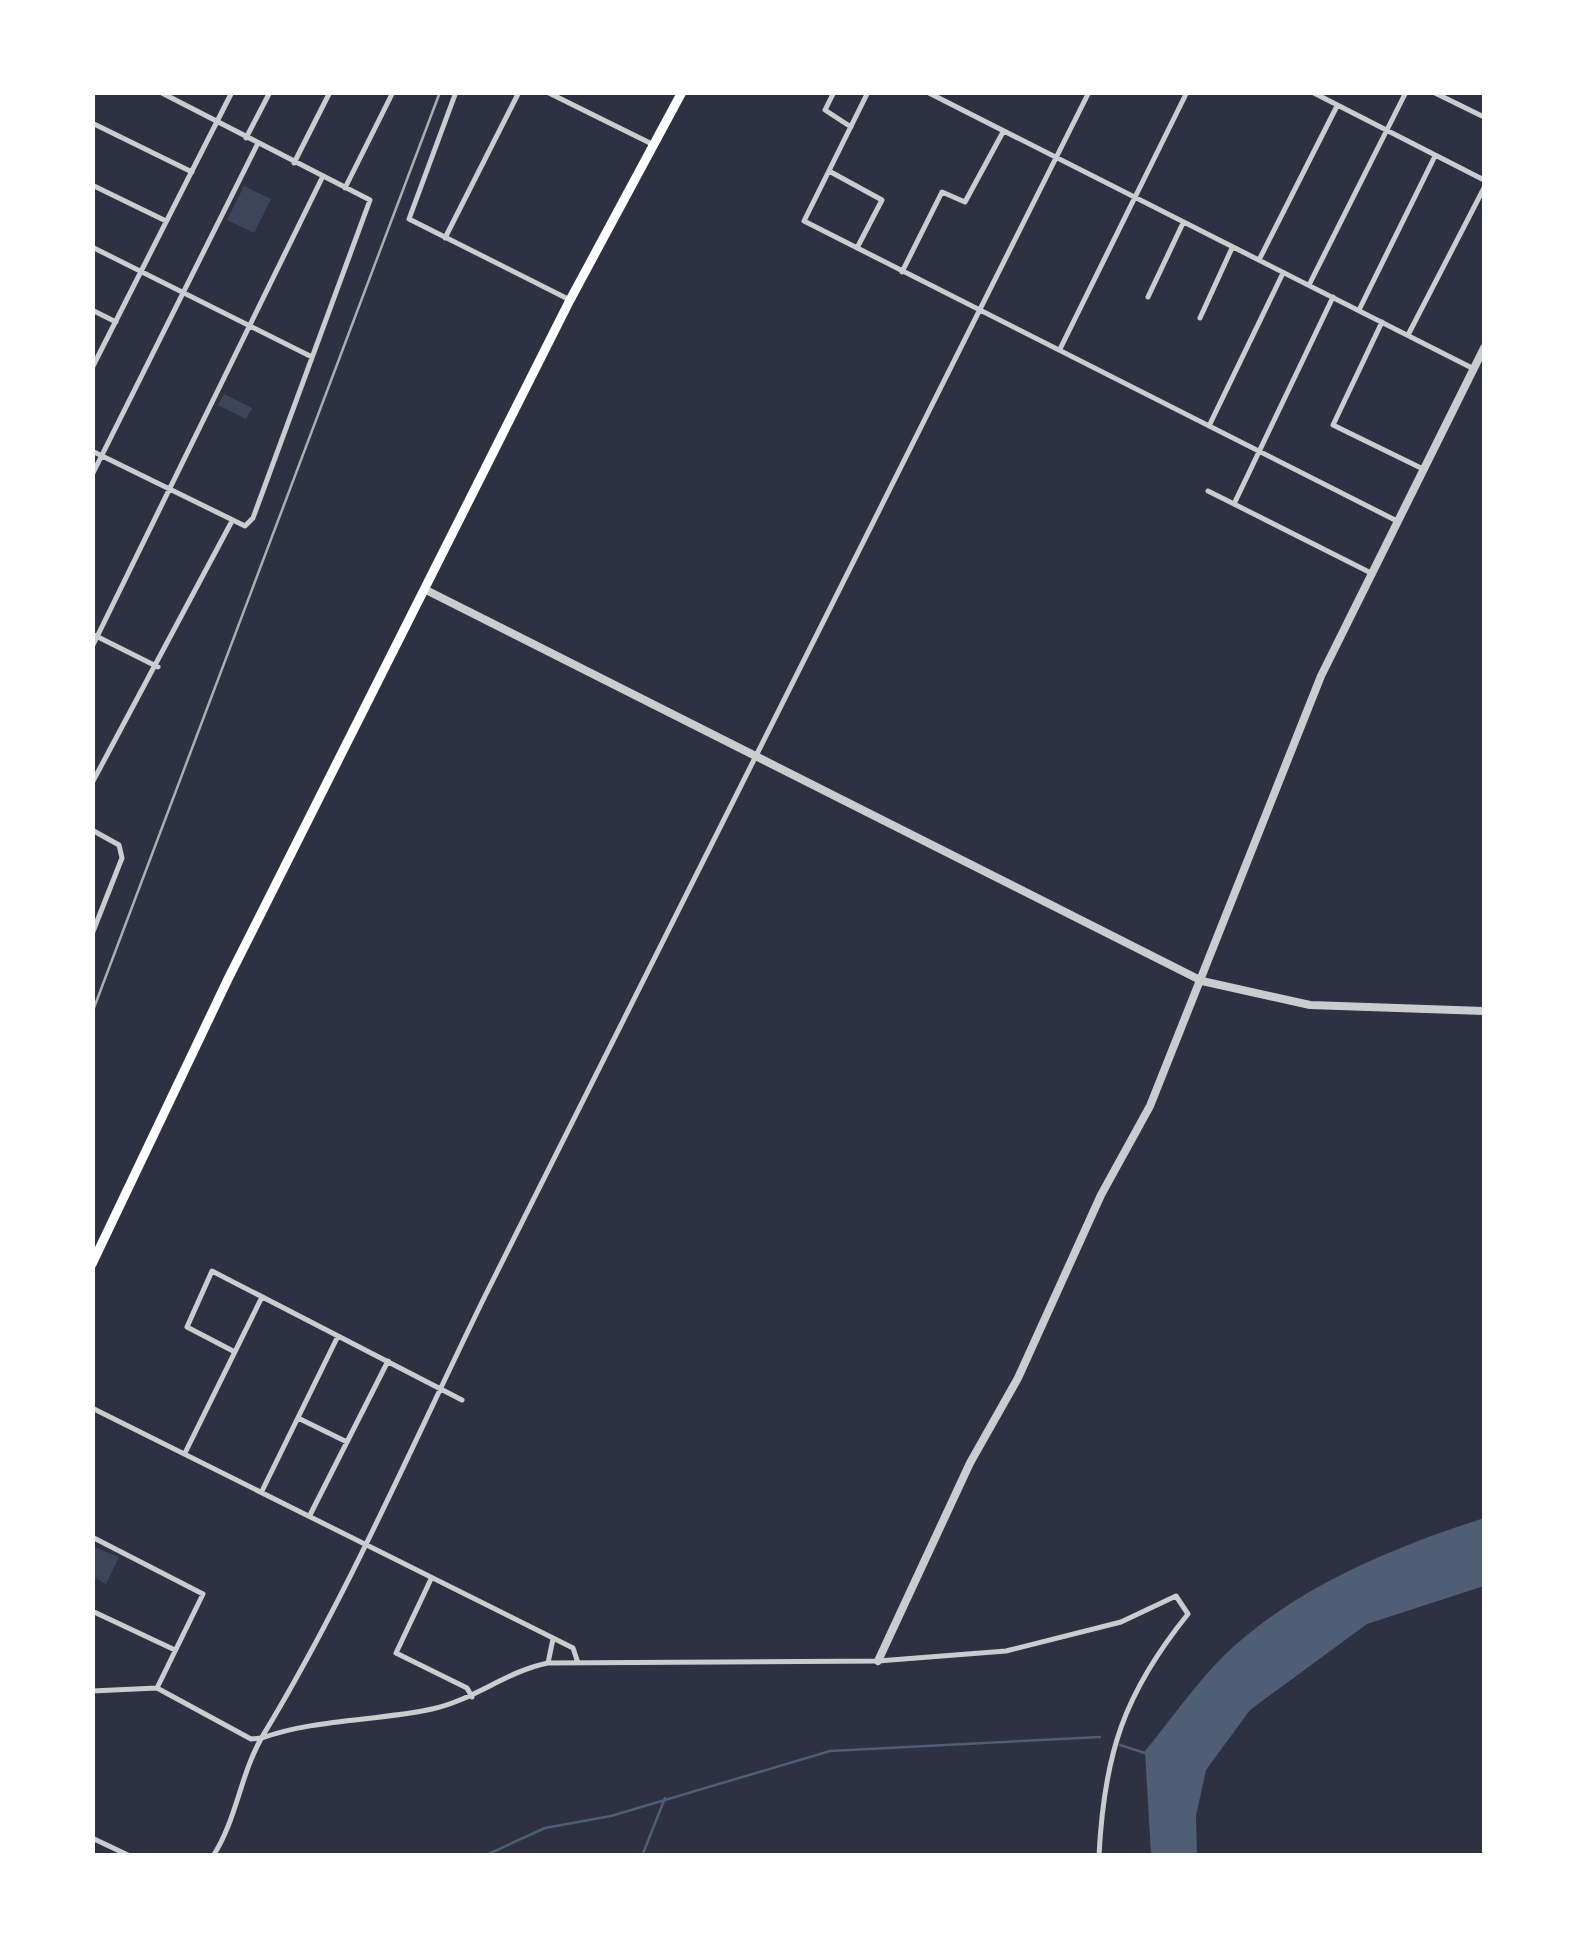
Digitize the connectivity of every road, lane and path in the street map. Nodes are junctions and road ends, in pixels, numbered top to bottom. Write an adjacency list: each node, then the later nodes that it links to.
1 (160, 92): 20 (street)
2 (232, 92): 20 (street)
3 (270, 92): 25 (street)
4 (330, 92): 30 (street)
5 (393, 92): 36 (street)
6 (456, 92): 40 (street)
7 (519, 92): 40 (street)
8 (547, 92): 27 (street)
9 (682, 92): 27 (highway)
10 (834, 92): 22 (street)
11 (868, 92): 22 (street)
12 (1089, 92): 29 (street)
13 (1187, 92): 37 (street)
14 (1312, 92): 18 (street)
15 (1406, 92): 23 (street)
16 (1433, 92): 19 (street)
17 (929, 93): 24 (street)
18 (1337, 105): 23 (street); 44 (street)
19 (1484, 117)
20 (217, 122): 25 (street); 32 (street)
21 (92, 123): 32 (street)
22 (851, 126): 31 (street)
23 (1388, 130): 28 (street); 48 (street)
24 (1004, 132): 29 (street); 46 (street)
25 (246, 138): 26 (street)
26 (257, 145): 30 (street); 49 (street)
27 (654, 146): 52 (highway)
28 (1436, 155): 34 (street); 54 (street)
29 (1056, 159): 37 (street); 55 (street)
30 (294, 163): 33 (street)
31 (829, 171): 42 (street); 42 (street)
32 (192, 172): 38 (street)
33 (322, 177): 36 (street); 59 (street)
34 (1484, 184): 60 (street)
35 (92, 185): 38 (street)
36 (345, 188): 63 (street)
37 (1132, 200): 39 (street); 62 (street)
38 (167, 222): 45 (street)
39 (1184, 223): 43 (street); 50 (street)
40 (445, 238): 52 (street)
41 (92, 248): 45 (street)
42 (857, 248): 46 (street)
43 (1232, 248): 44 (street); 56 (street)
44 (1259, 260): 47 (street)
45 (142, 272): 49 (street); 57 (street)
46 (902, 272): 55 (street)
47 (1283, 273): 48 (street); 66 (street)
48 (1308, 285): 51 (street)
49 (182, 294): 59 (street); 69 (street)
50 (1148, 297)
51 (1332, 297): 54 (street); 68 (street)
52 (570, 300): 78 (highway)
53 (92, 310): 57 (street)
54 (1359, 310): 58 (street)
55 (983, 311): 62 (street); 82 (street)
56 (1200, 318)
57 (116, 322): 64 (street)
58 (1382, 322): 60 (street); 70 (street)
59 (248, 325): 63 (street); 72 (street)
60 (1408, 335): 65 (street)
61 (1484, 348): 65 (street)
62 (1060, 349): 66 (street)
63 (312, 357): 75 (street)
64 (92, 368)
65 (1474, 369): 70 (street)
66 (1209, 426): 68 (street)
67 (92, 450): 69 (street)
68 (1259, 451): 74 (street); 76 (street)
69 (102, 456): 71 (street); 72 (street)
70 (1423, 470): 76 (street)
71 (92, 475)
72 (169, 490): 75 (street); 79 (street)
73 (1208, 491): 74 (street)
74 (1234, 504): 77 (street)
75 (233, 520): 81 (street)
76 (1396, 521): 77 (street)
77 (1369, 572): 86 (street)
78 (426, 590): 82 (street); 88 (highway)
79 (95, 635): 80 (street); 81 (street)
80 (92, 647)
81 (158, 667): 83 (street)
82 (756, 758): 86 (street); 93 (street)
83 (92, 783)
84 (92, 830): 85 (street)
85 (92, 934)
86 (1202, 981): 87 (street); 108 (street)
87 (1484, 1011)
88 (92, 1264)
89 (262, 1297): 90 (street); 91 (street); 91 (street)
90 (338, 1335): 92 (street); 96 (street)
91 (233, 1351): 98 (street)
92 (388, 1361): 93 (street); 97 (street)
93 (440, 1388): 94 (street); 102 (street)
94 (462, 1400)
95 (92, 1408): 98 (street)
96 (298, 1418): 97 (street); 99 (street)
97 (347, 1442): 100 (street)
98 (186, 1452): 99 (street)
99 (262, 1490): 100 (street)
100 (310, 1515): 102 (street)
101 (92, 1537): 106 (street)
102 (364, 1543): 103 (street); 113 (street)
103 (431, 1579): 105 (street); 112 (street)
104 (92, 1611): 106 (street)
105 (553, 1638): 107 (street); 109 (street)
106 (175, 1650): 110 (street)
107 (578, 1660): 108 (street); 109 (street)
108 (878, 1660): 117 (street)
109 (548, 1663): 112 (street)
110 (156, 1688): 111 (street); 113 (street)
111 (92, 1691)
112 (473, 1698): 113 (street)
113 (262, 1738): 116 (street)
114 (92, 1838): 115 (street)
115 (130, 1856)
116 (213, 1856)
117 (1099, 1856)

